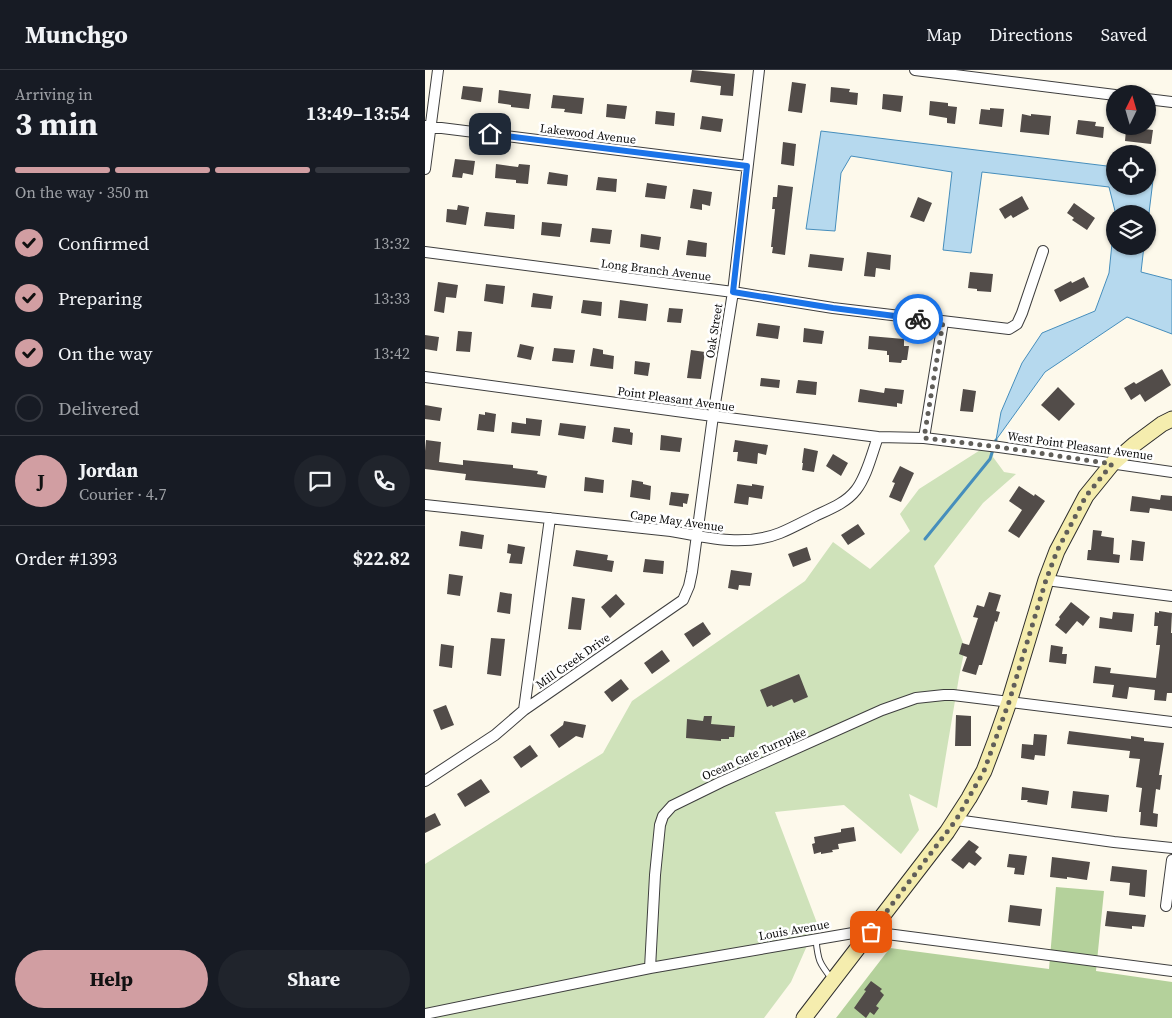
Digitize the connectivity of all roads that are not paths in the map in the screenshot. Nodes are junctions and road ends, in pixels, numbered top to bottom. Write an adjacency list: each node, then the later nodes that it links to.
1 (438, 70): 7 (street)
2 (759, 70): 8 (street, Oak Street)
3 (915, 70): 4 (street)
4 (1106, 94)
5 (1156, 100): 6 (street)
6 (1172, 102)
7 (428, 126): 8 (street, Lakewood Avenue); 9 (street)
8 (747, 166): 12 (street, Oak Street)
9 (425, 168)
10 (1043, 251): 13 (street, Long Branch Avenue)
11 (425, 252): 12 (street, Long Branch Avenue)
12 (733, 292): 13 (street, Long Branch Avenue); 15 (street, Oak Street)
13 (943, 322): 18 (street)
14 (425, 377): 15 (street, Point Pleasant Avenue)
15 (713, 416): 17 (street, Point Pleasant Avenue); 23 (street, Oak Street)
16 (1172, 418): 19 (main road)
17 (878, 437): 18 (street, Point Pleasant Avenue); 23 (street, Cape May Avenue)
18 (924, 438): 19 (street, West Point Pleasant Avenue)
19 (1112, 464): 20 (street, West Point Pleasant Avenue); 24 (main road)
20 (1172, 472)
21 (425, 505): 22 (street, Cape May Avenue)
22 (550, 518): 23 (street, Cape May Avenue); 27 (street)
23 (697, 536): 27 (street, Mill Creek Drive)
24 (1046, 580): 25 (street); 26 (main road)
25 (1172, 596)
26 (1009, 702): 28 (street, Ocean Gate Turnpike); 30 (main road); 36 (street, Ocean Gate Turnpike)
27 (524, 710): 29 (street, Mill Creek Drive)
28 (1172, 722)
29 (425, 781)
30 (956, 820): 31 (street); 34 (main road)
31 (1172, 848)
32 (1172, 860): 33 (street)
33 (1166, 906)
34 (871, 932): 35 (street, Louis Avenue); 37 (street, Louis Avenue); 38 (main road)
35 (815, 939): 36 (street, Louis Avenue); 38 (lane)
36 (650, 968): 39 (street, Louis Avenue)
37 (1172, 971)
38 (833, 981): 40 (main road)
39 (425, 1014)
40 (804, 1018)

